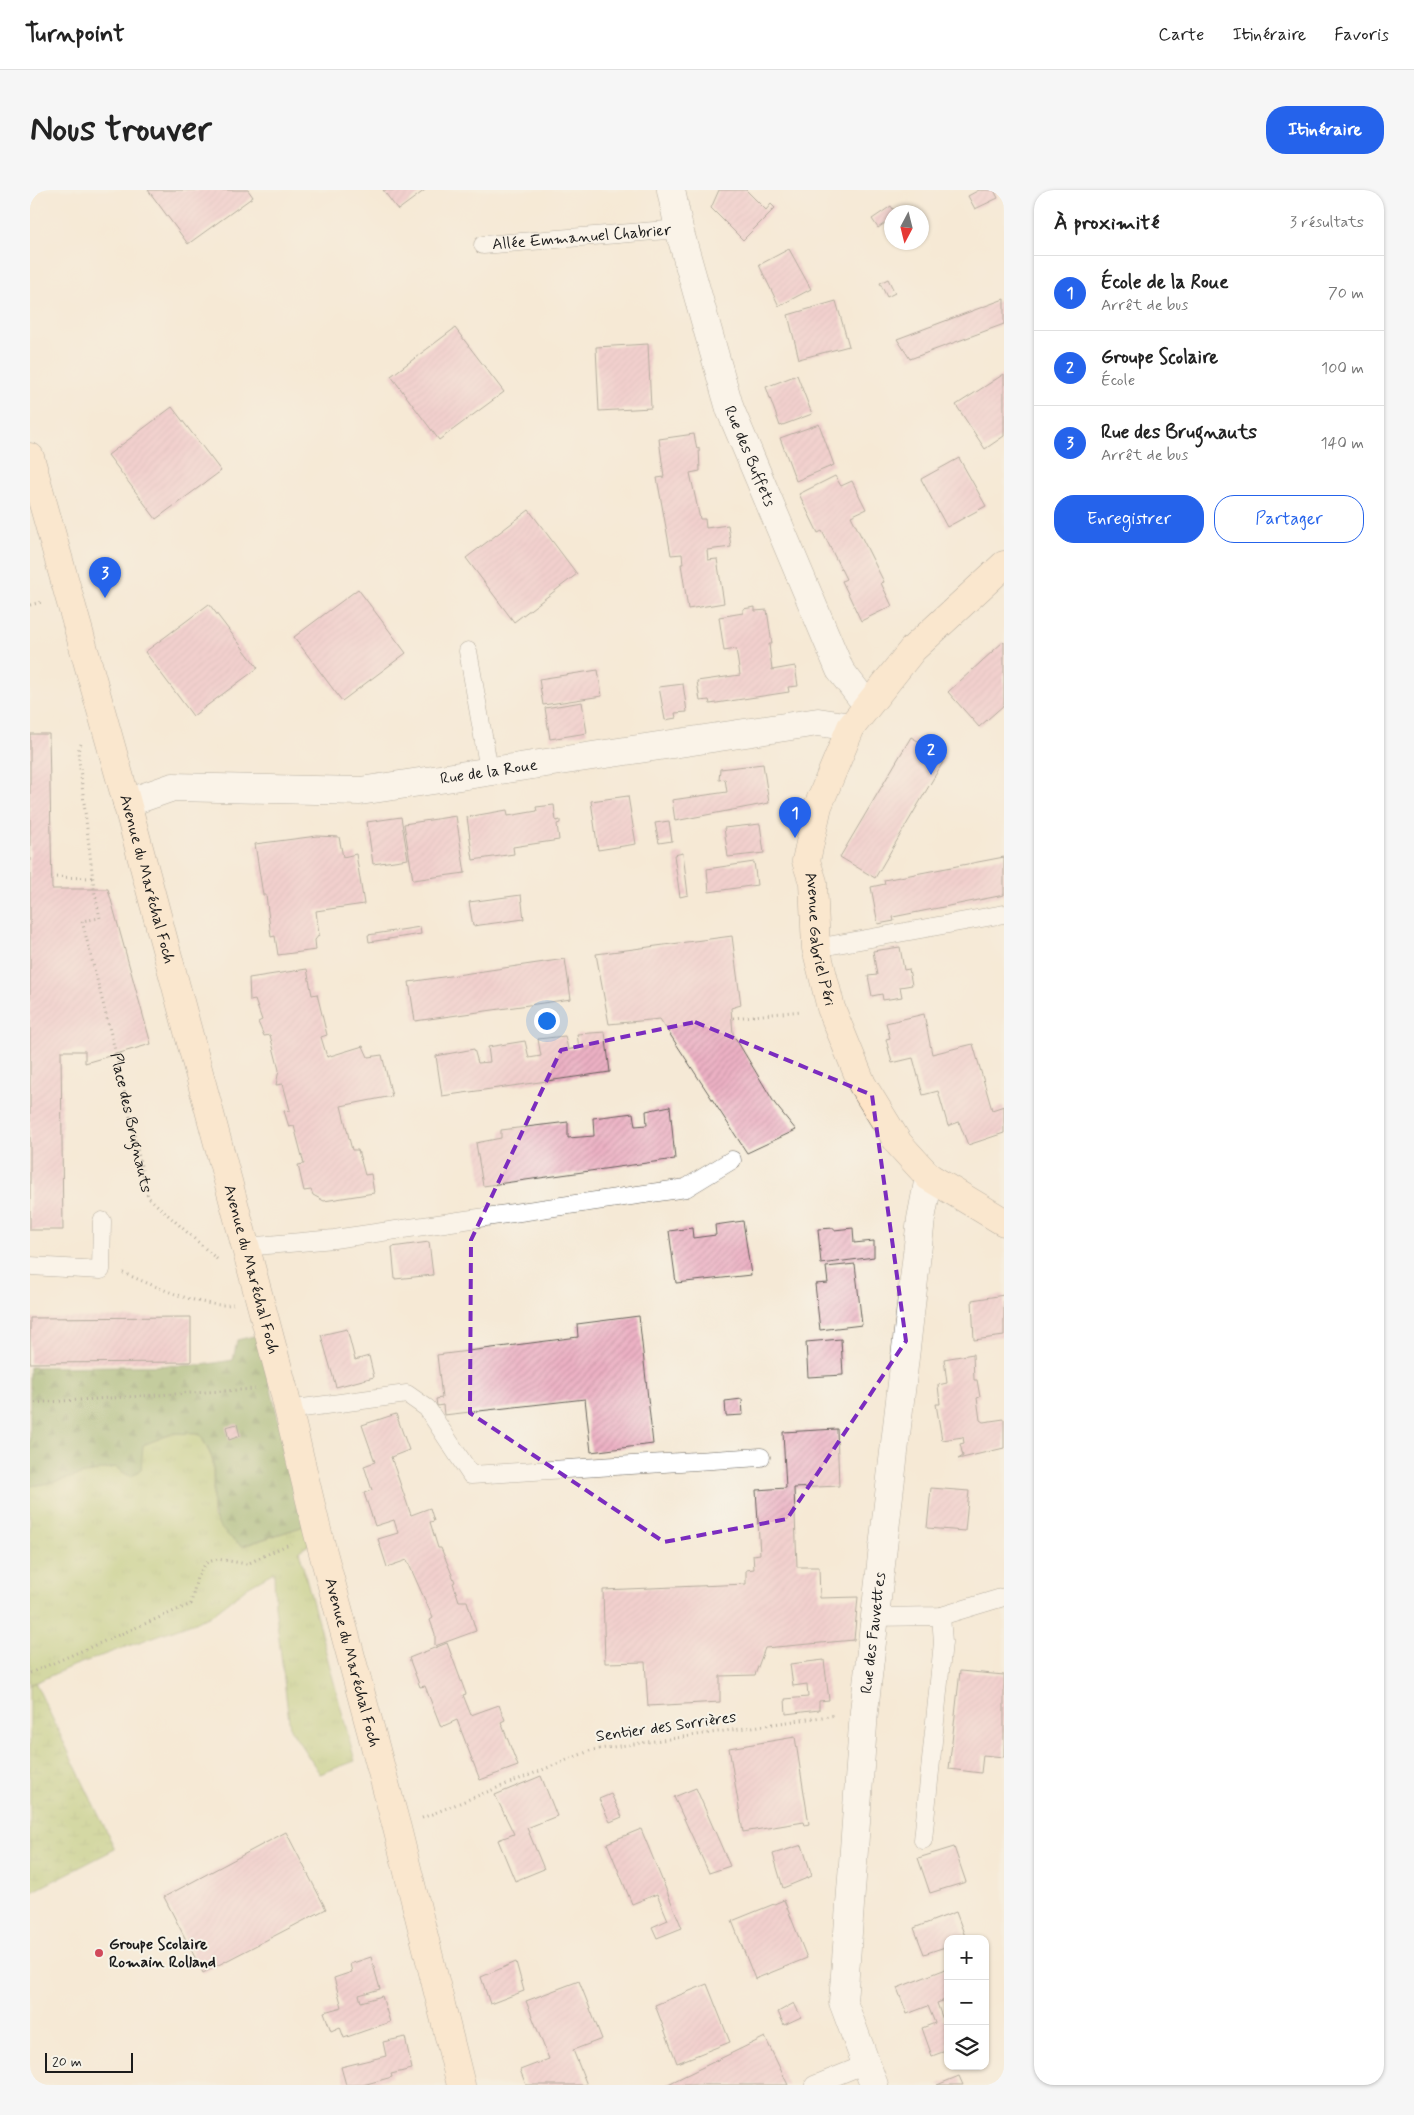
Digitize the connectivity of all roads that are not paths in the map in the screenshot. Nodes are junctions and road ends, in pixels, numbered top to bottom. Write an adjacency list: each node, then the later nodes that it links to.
1 (671, 190): 2 (street, Rue des Buffets)
2 (679, 229): 3 (lane, Allée Emmanuel Chabrier); 8 (street, Rue des Buffets)
3 (483, 245)
4 (30, 457): 5 (main road, Avenue du Maréchal Foch)
5 (35, 493): 11 (main road, Avenue du Maréchal Foch)
6 (1004, 565): 8 (main road, Avenue Gabriel Péri)
7 (468, 651): 10 (lane)
8 (867, 705): 9 (main road, Avenue Gabriel Péri)
9 (850, 727): 10 (street, Rue de la Roue); 13 (main road, Avenue Gabriel Péri)
10 (489, 770): 11 (street, Rue de la Roue)
11 (127, 803): 18 (main road, Avenue du Maréchal Foch)
12 (1004, 914): 13 (lane)
13 (816, 948): 15 (main road, Avenue Gabriel Péri)
14 (732, 1160): 18 (lane)
15 (929, 1177): 17 (main road, Avenue Gabriel Péri); 24 (street, Rue des Fauvettes)
16 (102, 1221): 19 (lane)
17 (1004, 1222)
18 (246, 1247): 20 (main road, Avenue du Maréchal Foch)
19 (30, 1266)
20 (285, 1398): 21 (lane); 27 (main road, Avenue du Maréchal Foch)
21 (761, 1457)
22 (1004, 1597): 23 (lane)
23 (941, 1616): 24 (lane); 25 (lane)
24 (873, 1617): 26 (street, Rue des Fauvettes)
25 (923, 1840)
26 (870, 2075): 28 (lane)
27 (461, 2085)
28 (814, 2085)

